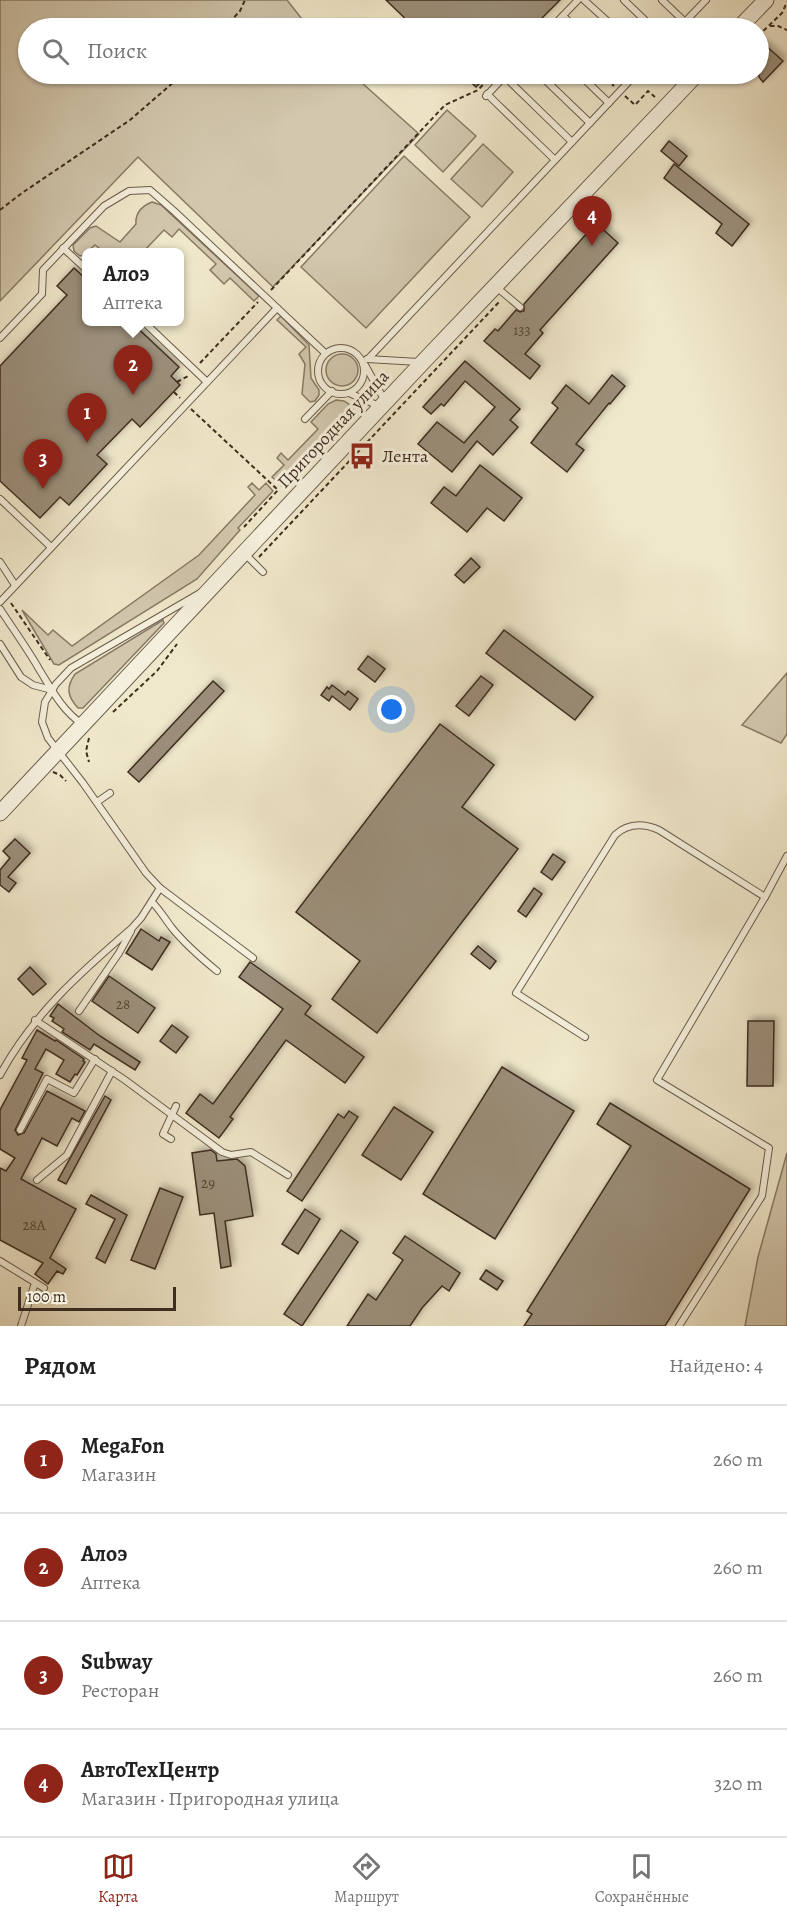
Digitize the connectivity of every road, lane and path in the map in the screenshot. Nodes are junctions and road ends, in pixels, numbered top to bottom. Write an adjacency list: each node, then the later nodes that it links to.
1 (245, 0): 10 (path)
2 (578, 0): 9 (lane)
3 (584, 0): 11 (lane)
4 (624, 0): 12 (lane)
5 (662, 0): 13 (lane)
6 (766, 0): 15 (street)
7 (702, 1): 14 (lane)
8 (787, 2): 16 (path)
9 (563, 16)
10 (233, 18)
11 (604, 18)
12 (643, 18)
13 (681, 18)
14 (688, 18)
15 (749, 18)
16 (769, 26): 17 (path)
17 (787, 30)
18 (171, 84): 30 (path)
19 (484, 84): 34 (path)
20 (497, 84): 29 (lane)
21 (515, 84): 28 (lane)
22 (549, 84): 27 (lane)
23 (589, 84): 26 (lane)
24 (626, 84): 26 (lane)
25 (687, 84): 33 (street, Пригородная улица)
26 (609, 103): 27 (lane)
27 (590, 123): 28 (lane)
28 (572, 142): 29 (lane)
29 (555, 160): 40 (lane)
30 (0, 210)
31 (63, 248): 32 (lane); 34 (lane); 38 (lane)
32 (82, 265)
33 (495, 286): 35 (lane); 41 (street, Пригородная улица)
34 (265, 296): 36 (lane); 42 (path)
35 (519, 307)
36 (277, 308): 39 (lane); 44 (lane)
37 (149, 326): 42 (lane)
38 (0, 338)
39 (325, 353): 40 (lane); 46 (lane)
40 (365, 359): 41 (lane); 47 (lane); 49 (lane)
41 (423, 362): 49 (street, Пригородная улица)
42 (194, 369): 43 (path); 44 (lane)
43 (177, 382)
44 (207, 382): 48 (lane)
45 (174, 392): 48 (path)
46 (332, 392): 47 (lane); 50 (lane)
47 (349, 393): 49 (lane)
48 (186, 404): 53 (path); 54 (lane)
49 (383, 404): 55 (street, Пригородная улица)
50 (305, 419)
51 (0, 499): 54 (lane)
52 (299, 517): 55 (path)
53 (244, 527)
54 (51, 547): 58 (lane)
55 (249, 558): 57 (lane); 59 (street, Пригородная улица)
56 (0, 562): 58 (lane)
57 (263, 572)
58 (15, 585): 60 (lane)
59 (213, 585): 66 (lane); 68 (street, Пригородная улица)
60 (6, 595): 61 (lane); 65 (path)
61 (0, 602)
62 (0, 609): 66 (lane)
63 (0, 644): 66 (lane)
64 (177, 644): 67 (path)
65 (50, 660)
66 (51, 690): 68 (lane); 69 (lane)
67 (110, 715)
68 (87, 729): 69 (street, Пригородная улица); 70 (path)
69 (58, 751): 72 (lane); 73 (street, Пригородная улица)
70 (89, 762)
71 (110, 793): 72 (lane)
72 (97, 802): 75 (lane)
73 (0, 813)
74 (787, 856): 76 (lane)
75 (160, 888): 77 (lane); 79 (lane)
76 (765, 897): 83 (lane); 97 (lane)
77 (152, 902): 78 (lane); 80 (lane)
78 (132, 928): 81 (lane); 82 (lane)
79 (254, 958)
80 (217, 971)
81 (79, 1011)
82 (35, 1020): 84 (lane); 86 (lane)
83 (585, 1038)
84 (95, 1059): 85 (lane); 89 (lane)
85 (112, 1071): 88 (lane); 92 (lane)
86 (0, 1075)
87 (176, 1106): 88 (lane)
88 (172, 1114): 90 (lane); 91 (lane)
89 (20, 1130)
90 (171, 1139)
91 (288, 1175)
92 (37, 1180)
93 (0, 1261): 94 (lane)
94 (35, 1283): 95 (lane); 96 (lane)
95 (45, 1288)
96 (21, 1326)
97 (679, 1326)

